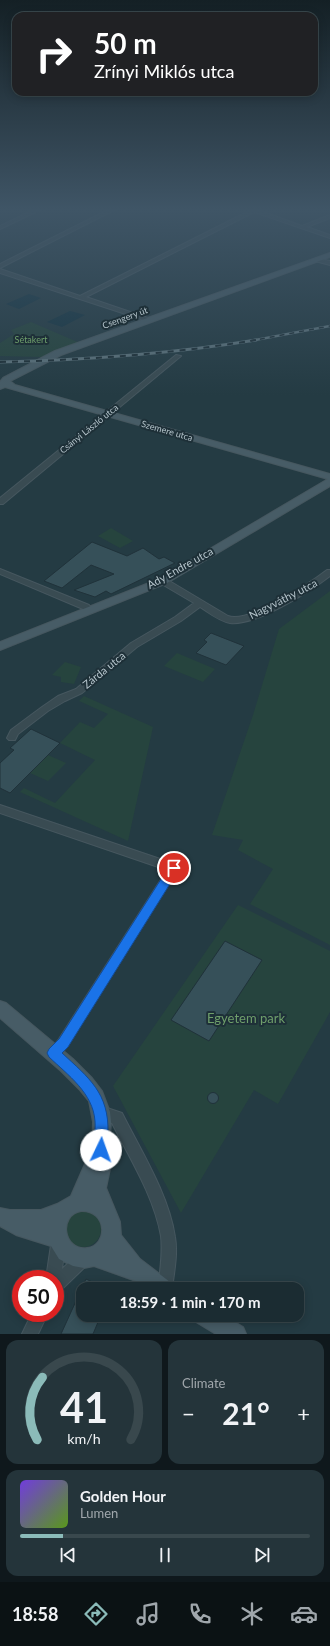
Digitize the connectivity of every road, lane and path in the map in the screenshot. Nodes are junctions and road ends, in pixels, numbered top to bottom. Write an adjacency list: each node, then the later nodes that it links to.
1 (135, 270): 4 (street)
2 (288, 270): 5 (main road, Csengery út)
3 (0, 271): 4 (street)
4 (80, 298): 5 (street)
5 (149, 320): 7 (main road, Csengery út)
6 (178, 356): 8 (street, Csányi László utca)
7 (2, 384): 8 (main road, Szemere utca)
8 (107, 414): 9 (main road, Szemere utca); 11 (street, Csányi László utca)
9 (330, 477)
10 (330, 482): 14 (main road, Ady Endre utca)
11 (0, 502)
12 (0, 571): 16 (street)
13 (330, 572): 15 (street, Nagyváthy utca)
14 (162, 581): 15 (street); 16 (main road, Ady Endre utca)
15 (199, 603): 18 (street, Zárda utca)
16 (89, 611): 17 (main road, Ady Endre utca)
17 (0, 646)
18 (12, 738)
19 (0, 809): 21 (street)
20 (0, 1008): 21 (main road)
21 (54, 1053): 22 (main road)
22 (101, 1112): 23 (main road); 34 (street)
23 (100, 1153): 24 (main road); 25 (main road)
24 (71, 1206): 25 (main road); 26 (main road); 28 (main road)
25 (105, 1210): 27 (main road)
26 (4, 1218): 28 (main road)
27 (110, 1236): 29 (main road); 31 (main road)
28 (58, 1241): 29 (main road); 30 (street)
29 (88, 1257): 31 (main road); 32 (street)
30 (54, 1270)
31 (138, 1272): 33 (main road)
32 (64, 1276)
33 (153, 1282)
34 (165, 1282)
35 (36, 1322): 37 (street)
36 (215, 1322): 38 (main road)
37 (30, 1334)
38 (236, 1334)

